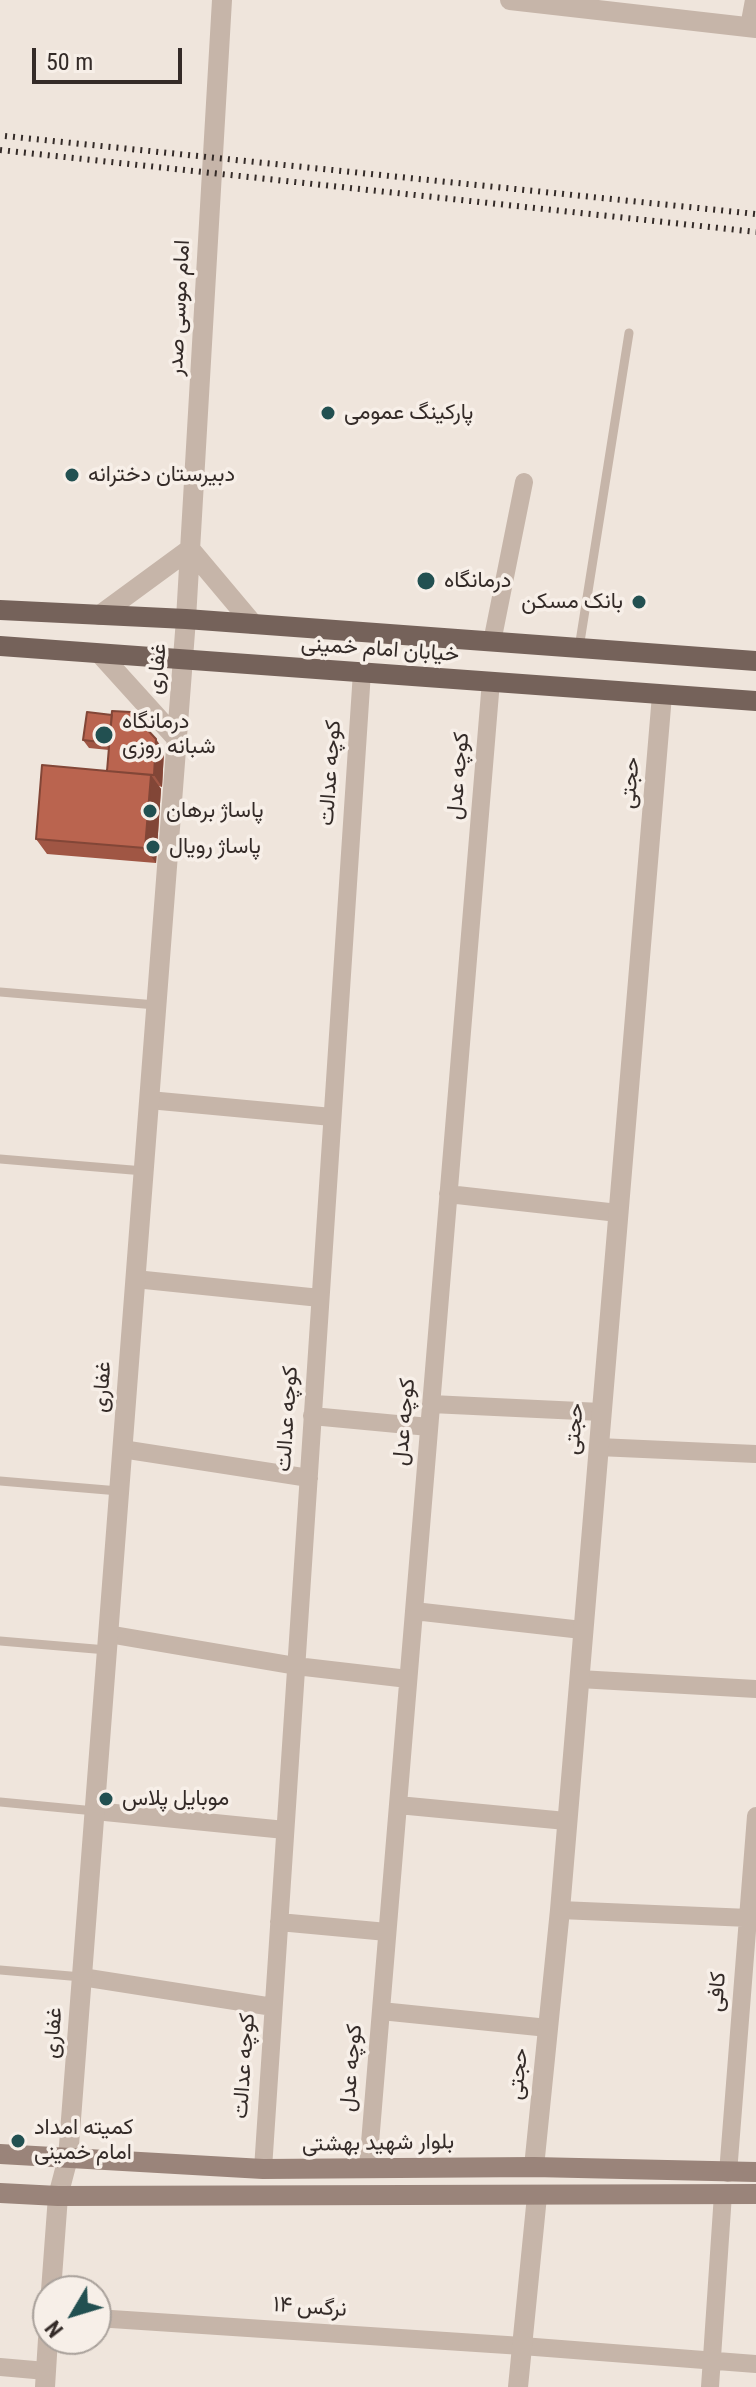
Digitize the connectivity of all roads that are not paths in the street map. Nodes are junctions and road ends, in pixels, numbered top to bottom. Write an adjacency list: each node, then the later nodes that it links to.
1 (222, 0): 8 (street, امام موسی صدر)
2 (510, 0): 4 (street)
3 (754, 0): 5 (street)
4 (560, 3): 5 (street)
5 (752, 28)
6 (629, 333): 15 (lane)
7 (524, 482): 13 (street)
8 (190, 549): 10 (street); 11 (street, امام موسی صدر); 12 (street)
9 (0, 610): 10 (main road, خیابان امام خمینی)
10 (100, 615): 11 (main road, خیابان امام خمینی)
11 (186, 619): 12 (main road, خیابان امام خمینی); 17 (street, غفاری)
12 (253, 624): 13 (main road, خیابان امام خمینی)
13 (492, 642): 15 (main road, خیابان امام خمینی)
14 (0, 646): 16 (main road, خیابان امام خمینی)
15 (579, 648): 18 (main road, خیابان امام خمینی)
16 (101, 655): 17 (main road, خیابان امام خمینی); 23 (street)
17 (182, 660): 19 (main road, خیابان امام خمینی); 23 (street, غفاری)
18 (756, 661)
19 (362, 672): 20 (main road, خیابان امام خمینی); 27 (street, کوچه عدالت)
20 (491, 681): 21 (main road, خیابان امام خمینی); 30 (street, کوچه عدل)
21 (662, 695): 22 (main road, خیابان امام خمینی); 31 (street, حجتی)
22 (756, 701)
23 (177, 739): 25 (street, غفاری)
24 (0, 992): 25 (lane)
25 (156, 1005): 26 (street, غفاری)
26 (149, 1100): 27 (street); 29 (street, غفاری)
27 (332, 1117): 33 (street, کوچه عدالت)
28 (0, 1159): 29 (lane)
29 (144, 1171): 32 (street, غفاری)
30 (448, 1194): 31 (street); 34 (street, کوچه عدل)
31 (618, 1213): 35 (street, حجتی)
32 (135, 1279): 33 (street); 39 (street, غفاری)
33 (320, 1298): 36 (street, کوچه عدالت)
34 (431, 1404): 35 (street); 37 (street, کوچه عدل)
35 (601, 1412): 38 (street, حجتی)
36 (312, 1416): 37 (street); 41 (street, کوچه عدالت)
37 (429, 1427): 44 (street, کوچه عدل)
38 (598, 1447): 40 (street); 45 (street, حجتی)
39 (122, 1449): 41 (street); 43 (street, غفاری)
40 (756, 1454)
41 (309, 1478): 48 (street, کوچه عدالت)
42 (0, 1481): 43 (lane)
43 (119, 1491): 47 (street, غفاری)
44 (414, 1611): 45 (street); 49 (street, کوچه عدل)
45 (582, 1630): 50 (street, حجتی)
46 (0, 1641): 47 (lane)
47 (108, 1642): 48 (street); 54 (street, غفاری)
48 (296, 1666): 49 (street); 57 (street, کوچه عدالت)
49 (408, 1679): 53 (street, کوچه عدل)
50 (579, 1679): 51 (street); 56 (street, حجتی)
51 (756, 1689)
52 (0, 1802): 54 (lane)
53 (398, 1805): 56 (street); 62 (street, کوچه عدل)
54 (95, 1811): 57 (street); 64 (street, غفاری)
55 (756, 1816): 58 (street, کافی)
56 (566, 1821): 59 (street, حجتی)
57 (285, 1830): 61 (street, کوچه عدالت)
58 (754, 1858): 60 (street, کافی)
59 (560, 1910): 60 (street); 67 (street, حجتی)
60 (749, 1918): 68 (street, کافی)
61 (279, 1922): 62 (street); 65 (street, کوچه عدالت)
62 (387, 1932): 66 (street, کوچه عدل)
63 (0, 1970): 64 (lane)
64 (82, 1977): 65 (street); 71 (street, غفاری)
65 (273, 2007): 74 (street, کوچه عدالت)
66 (381, 2011): 67 (street); 72 (street, کوچه عدل)
67 (548, 2028): 73 (street, حجتی)
68 (737, 2056): 69 (street); 76 (street, کافی)
69 (756, 2057)
70 (0, 2154): 71 (main road, بلوار شهید بهشتی)
71 (68, 2158): 74 (main road, بلوار شهید بهشتی); 80 (street, غفاری)
72 (368, 2167): 73 (main road, بلوار شهید بهشتی); 74 (main road, بلوار شهید بهشتی)
73 (534, 2167): 76 (main road, بلوار شهید بهشتی)
74 (263, 2169)
75 (756, 2172): 76 (main road, بلوار شهید بهشتی)
76 (728, 2173)
77 (0, 2193): 80 (main road)
78 (723, 2194): 79 (main road); 81 (main road); 86 (street)
79 (756, 2194)
80 (58, 2196): 81 (main road); 82 (street)
81 (537, 2196): 84 (street)
82 (52, 2275)
83 (112, 2319): 84 (street, نرگس ۱۴)
84 (522, 2346): 86 (street, نرگس ۱۴); 90 (street)
85 (47, 2355): 89 (street)
86 (712, 2359): 87 (street, نرگس ۱۴); 91 (street)
87 (756, 2364)
88 (0, 2367): 89 (street)
89 (45, 2379)
90 (518, 2387)
91 (710, 2387)

